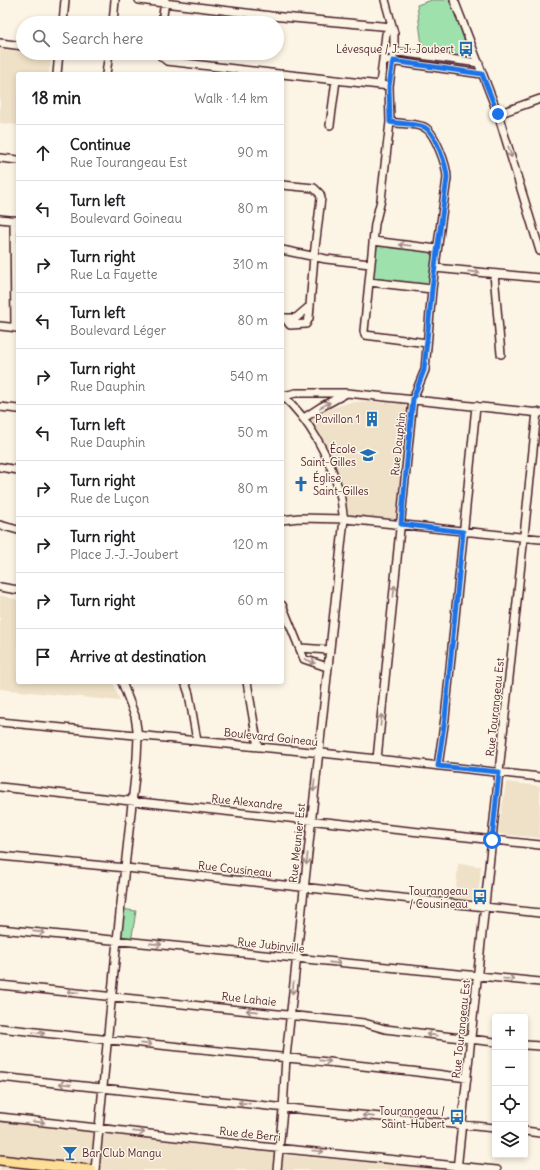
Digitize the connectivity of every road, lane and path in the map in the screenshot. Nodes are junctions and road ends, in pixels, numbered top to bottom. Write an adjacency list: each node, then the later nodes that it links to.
1 (65, 0): 7 (street)
2 (115, 0): 8 (street)
3 (139, 0): 6 (street)
4 (385, 0): 12 (street)
5 (454, 0): 22 (street)
6 (165, 2): 9 (street); 10 (street)
7 (64, 16)
8 (114, 16)
9 (163, 16)
10 (271, 16)
11 (284, 17): 12 (street)
12 (392, 27): 15 (street); 16 (street)
13 (0, 44): 14 (street)
14 (16, 45)
15 (384, 50): 16 (street); 20 (street)
16 (394, 51): 21 (street); 22 (street)
17 (58, 60): 23 (street)
18 (108, 60): 24 (street)
19 (166, 60): 25 (street)
20 (383, 60): 21 (street); 29 (street)
21 (393, 61): 27 (street); 30 (street)
22 (479, 63): 27 (street)
23 (57, 72)
24 (106, 72)
25 (263, 72)
26 (284, 74): 28 (street)
27 (482, 74): 32 (street)
28 (336, 80): 29 (street); 34 (street)
29 (380, 85): 30 (street)
30 (389, 86): 33 (street)
31 (540, 99): 32 (street)
32 (498, 114): 40 (street, one-way to 40)
33 (390, 122): 41 (street); 42 (street, Rue Dauphin)
34 (330, 125)
35 (0, 158): 36 (street)
36 (16, 160)
37 (284, 185): 45 (street)
38 (0, 219): 39 (street)
39 (16, 220)
40 (538, 241): 44 (street)
41 (373, 242): 42 (street, one-way to 41); 46 (street)
42 (437, 249): 47 (street, Rue Dauphin)
43 (284, 250): 45 (street)
44 (540, 251)
45 (314, 256): 46 (street); 52 (street)
46 (370, 264): 50 (street)
47 (435, 268): 48 (street, one-way to 48); 51 (street, Rue Dauphin)
48 (494, 274): 49 (street); 58 (street)
49 (540, 278)
50 (368, 282): 51 (street); 57 (street)
51 (432, 289): 57 (street, Rue Dauphin)
52 (310, 306): 53 (street); 54 (street)
53 (284, 318)
54 (284, 319)
55 (0, 326): 56 (street)
56 (16, 328)
57 (427, 343): 62 (street, Rue Dauphin)
58 (501, 354)
59 (347, 393): 60 (street); 62 (street); 67 (street, one-way to 59)
60 (284, 396)
61 (284, 397): 67 (street, Rue Meunier Est)
62 (413, 399): 63 (street); 72 (street, Rue Dauphin)
63 (476, 406): 66 (street); 75 (street)
64 (0, 407): 65 (street)
65 (16, 409)
66 (539, 413): 76 (street, Rue Tourangeau Est)
67 (304, 418): 70 (street, Rue Meunier Est)
68 (0, 467): 69 (street)
69 (16, 470)
70 (344, 519): 71 (street); 72 (street); 82 (street, Rue Meunier Est)
71 (284, 520)
72 (401, 524): 75 (street); 92 (street, Rue Dauphin, one-way to 72)
73 (0, 525): 74 (street)
74 (16, 529)
75 (463, 532): 76 (street); 93 (street)
76 (524, 538): 77 (street); 94 (street, Rue Tourangeau Est)
77 (540, 539)
78 (0, 587): 79 (street)
79 (16, 590)
80 (284, 611): 81 (street)
81 (300, 648): 82 (street); 83 (street, one-way to 83)
82 (329, 650): 83 (street, Rue Meunier Est)
83 (327, 667): 91 (street, Rue Meunier Est)
84 (123, 684): 88 (street)
85 (186, 684): 89 (street)
86 (247, 684): 90 (street)
87 (0, 722): 88 (street, Boulevard Goineau)
88 (138, 736): 89 (street, Boulevard Goineau); 97 (street)
89 (198, 741): 90 (street, Boulevard Goineau)
90 (258, 747): 91 (street, Boulevard Goineau)
91 (318, 753): 92 (street, Boulevard Goineau); 98 (street, Rue Meunier Est, one-way to 98)
92 (376, 759): 93 (street, Boulevard Goineau)
93 (438, 766): 94 (street, Boulevard Goineau)
94 (499, 772): 95 (street, Boulevard Goineau); 99 (street, Rue Tourangeau Est)
95 (540, 777)
96 (0, 787): 97 (street, Rue Alexandre)
97 (133, 800): 98 (street, Rue Alexandre); 102 (street)
98 (311, 820): 99 (street, Rue Alexandre); 103 (street, Rue Meunier Est, one-way to 103)
99 (492, 840): 100 (street, Rue Alexandre); 104 (street, Rue Tourangeau Est)
100 (540, 845)
101 (0, 856): 102 (street, Rue Cousineau)
102 (126, 868): 103 (street, Rue Cousineau); 107 (street)
103 (304, 888): 104 (street, Rue Cousineau); 108 (street, Rue Meunier Est)
104 (485, 908): 105 (street, Rue Cousineau); 109 (street, Rue Tourangeau Est)
105 (540, 914)
106 (0, 929): 107 (street, Rue Jubinville, one-way to 107)
107 (117, 940): 108 (street, Rue Jubinville, one-way to 108); 112 (street)
108 (296, 959): 109 (street, Rue Jubinville, one-way to 109); 113 (street, Rue Meunier Est, one-way to 113)
109 (477, 976): 110 (street, Rue Jubinville, one-way to 110); 116 (street, Rue Tourangeau Est)
110 (540, 982)
111 (0, 985): 112 (street, Rue Lahaie, one-way to 111)
112 (112, 996): 113 (street, Rue Lahaie, one-way to 112); 115 (street)
113 (291, 1014): 116 (street, Rue Lahaie, one-way to 113); 120 (street, Rue Meunier Est)
114 (0, 1028): 115 (street, one-way to 115)
115 (107, 1040): 120 (street, one-way to 120); 123 (street)
116 (471, 1040): 117 (street, Rue Lahaie); 122 (street, Rue Tourangeau Est)
117 (492, 1042)
118 (528, 1045): 119 (street)
119 (540, 1046)
120 (286, 1057): 122 (street, one-way to 122); 124 (street, Rue Meunier Est)
121 (0, 1076): 123 (street, one-way to 121)
122 (467, 1078): 126 (street, Rue Tourangeau Est)
123 (103, 1088): 124 (street, one-way to 123); 127 (street)
124 (283, 1107): 126 (street, one-way to 124); 131 (street, Rue Meunier Est)
125 (0, 1117): 127 (street, Rue de Berri, one-way to 127)
126 (462, 1125): 128 (street); 133 (street, Rue Tourangeau Est)
127 (100, 1128): 131 (street, Rue de Berri, one-way to 131); 135 (street)
128 (492, 1128)
129 (528, 1131): 130 (street)
130 (540, 1133)
131 (279, 1148): 133 (street, Rue de Berri, one-way to 133); 136 (street, Rue Meunier Est)
132 (0, 1160): 134 (main road)
133 (457, 1168): 137 (street, Rue de Berri)
134 (91, 1170)
135 (95, 1170)
136 (277, 1170)
137 (497, 1170)

